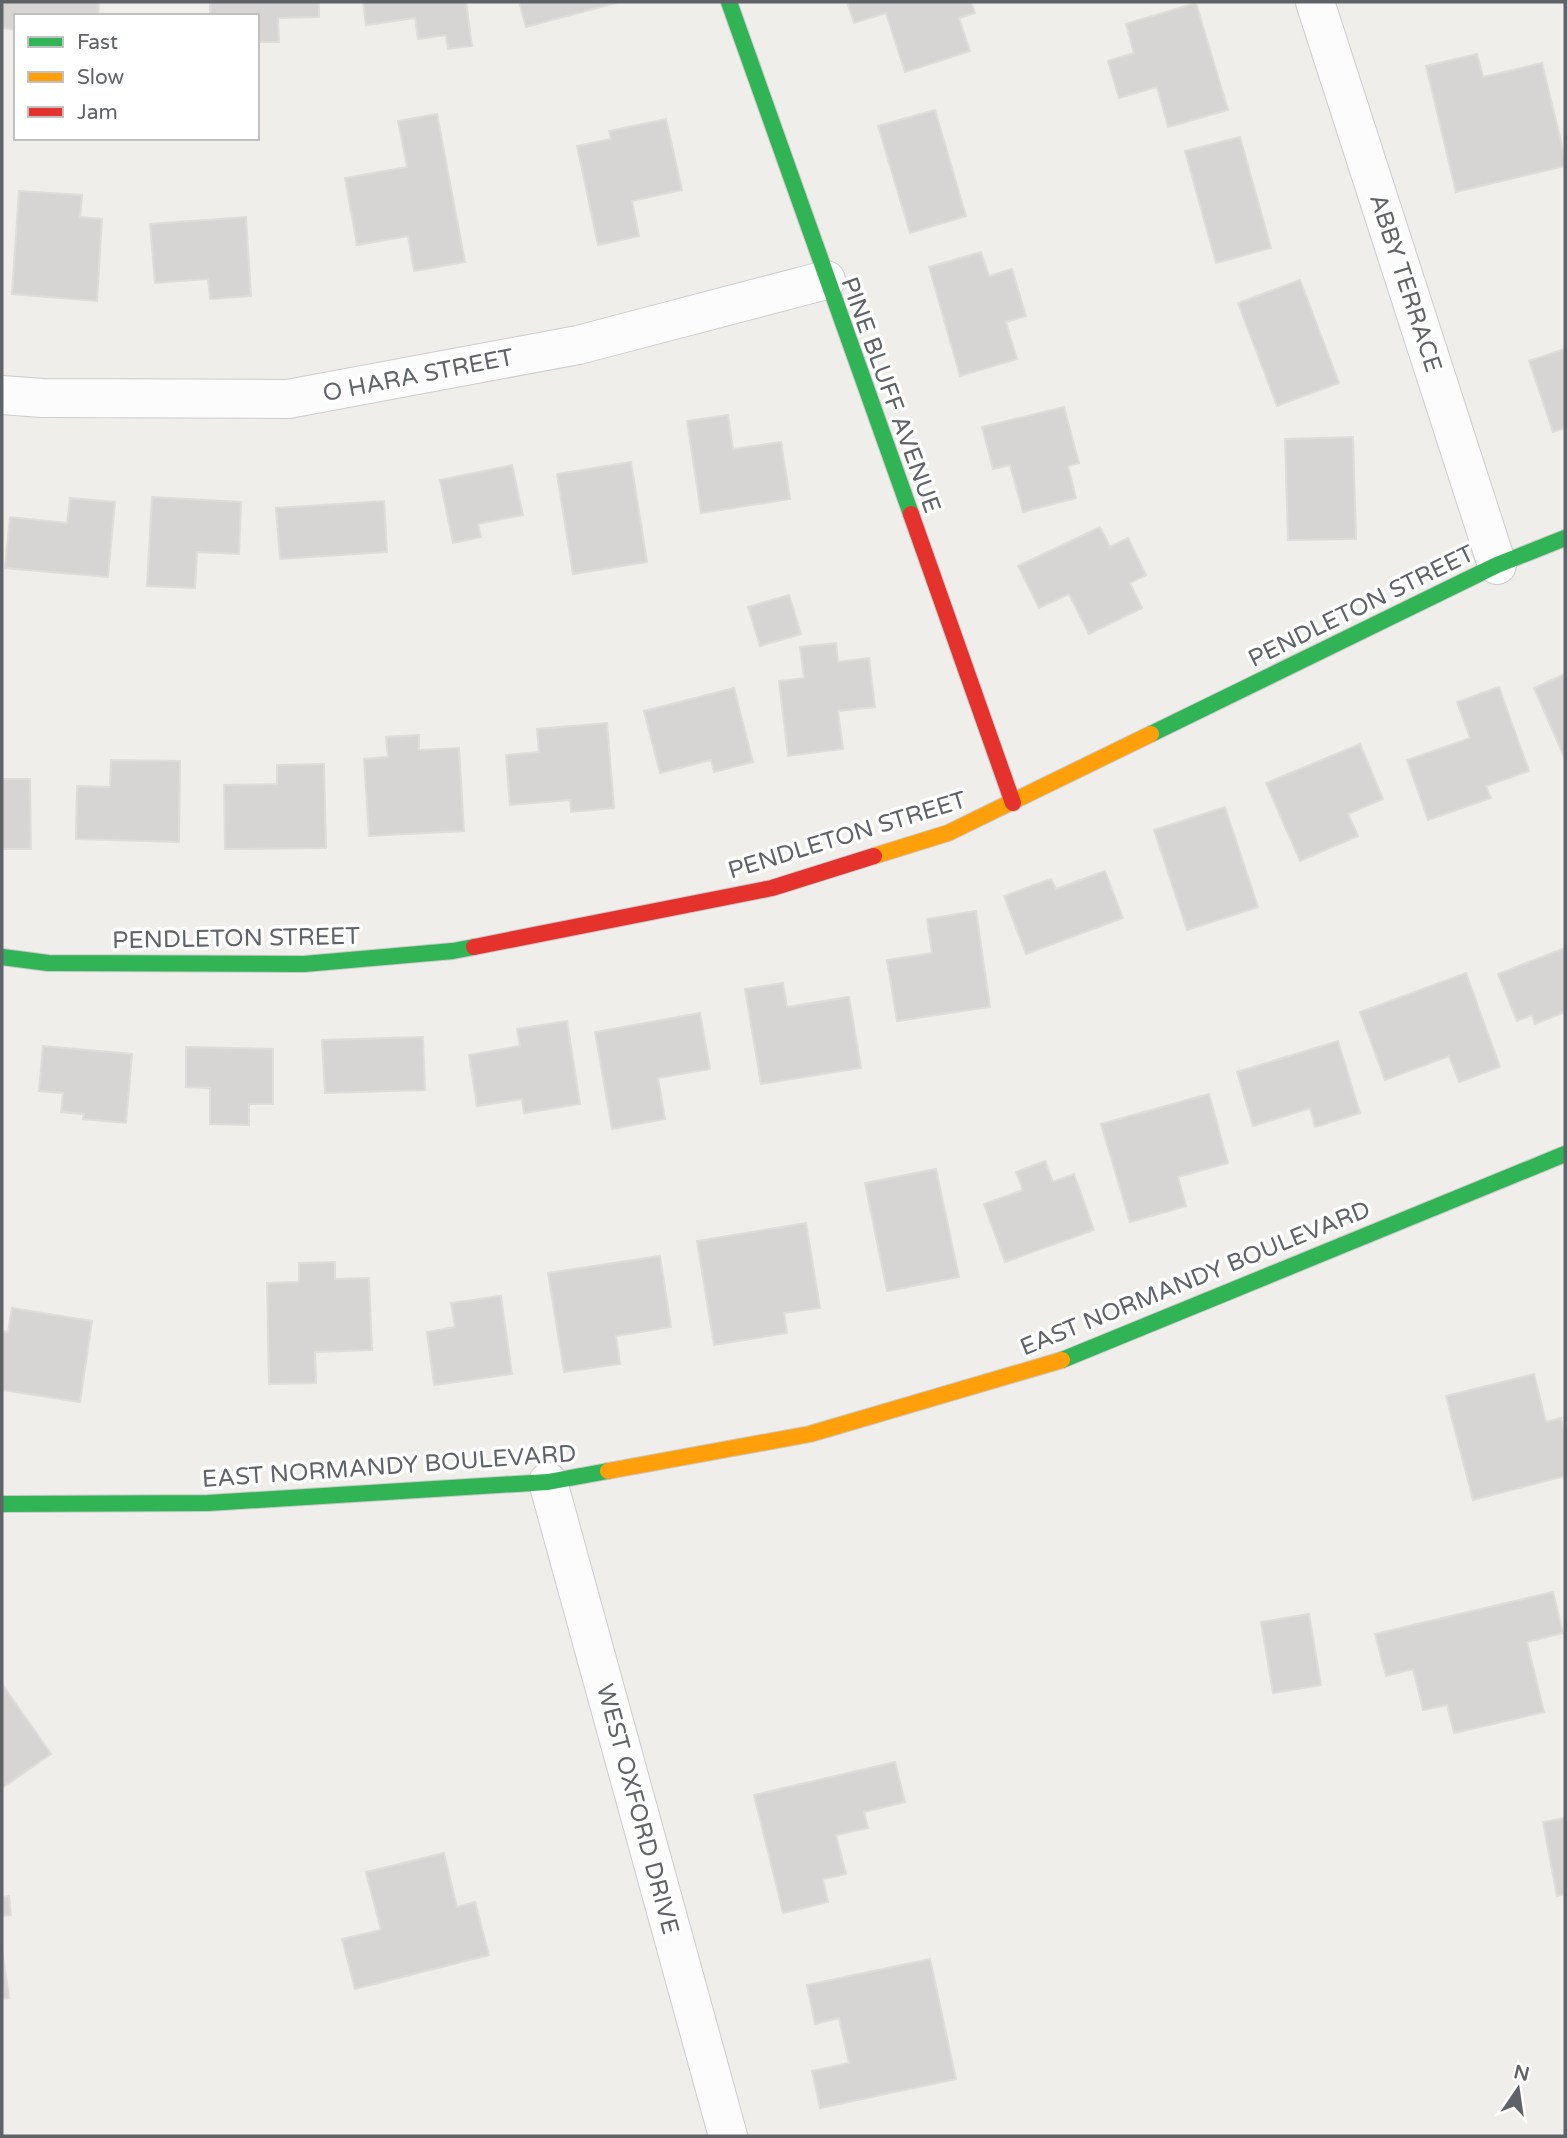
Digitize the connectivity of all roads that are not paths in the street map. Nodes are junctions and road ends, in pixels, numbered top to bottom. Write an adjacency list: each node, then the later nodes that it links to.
1 (729, 2): 3 (street, PINE BLUFF AVENUE)
2 (1322, 4): 6 (street, ABBY TERRACE)
3 (826, 280): 4 (street, O HARA STREET); 7 (street, PINE BLUFF AVENUE)
4 (2, 395)
5 (1565, 538): 6 (street, PENDLETON STREET)
6 (1497, 565): 7 (street, PENDLETON STREET)
7 (1013, 803): 8 (street, PENDLETON STREET)
8 (2, 957)
9 (1565, 1154): 10 (street, EAST NORMANDY BOULEVARD)
10 (548, 1482): 11 (street, EAST NORMANDY BOULEVARD); 12 (street, WEST OXFORD DRIVE)
11 (2, 1504)
12 (728, 2136)

